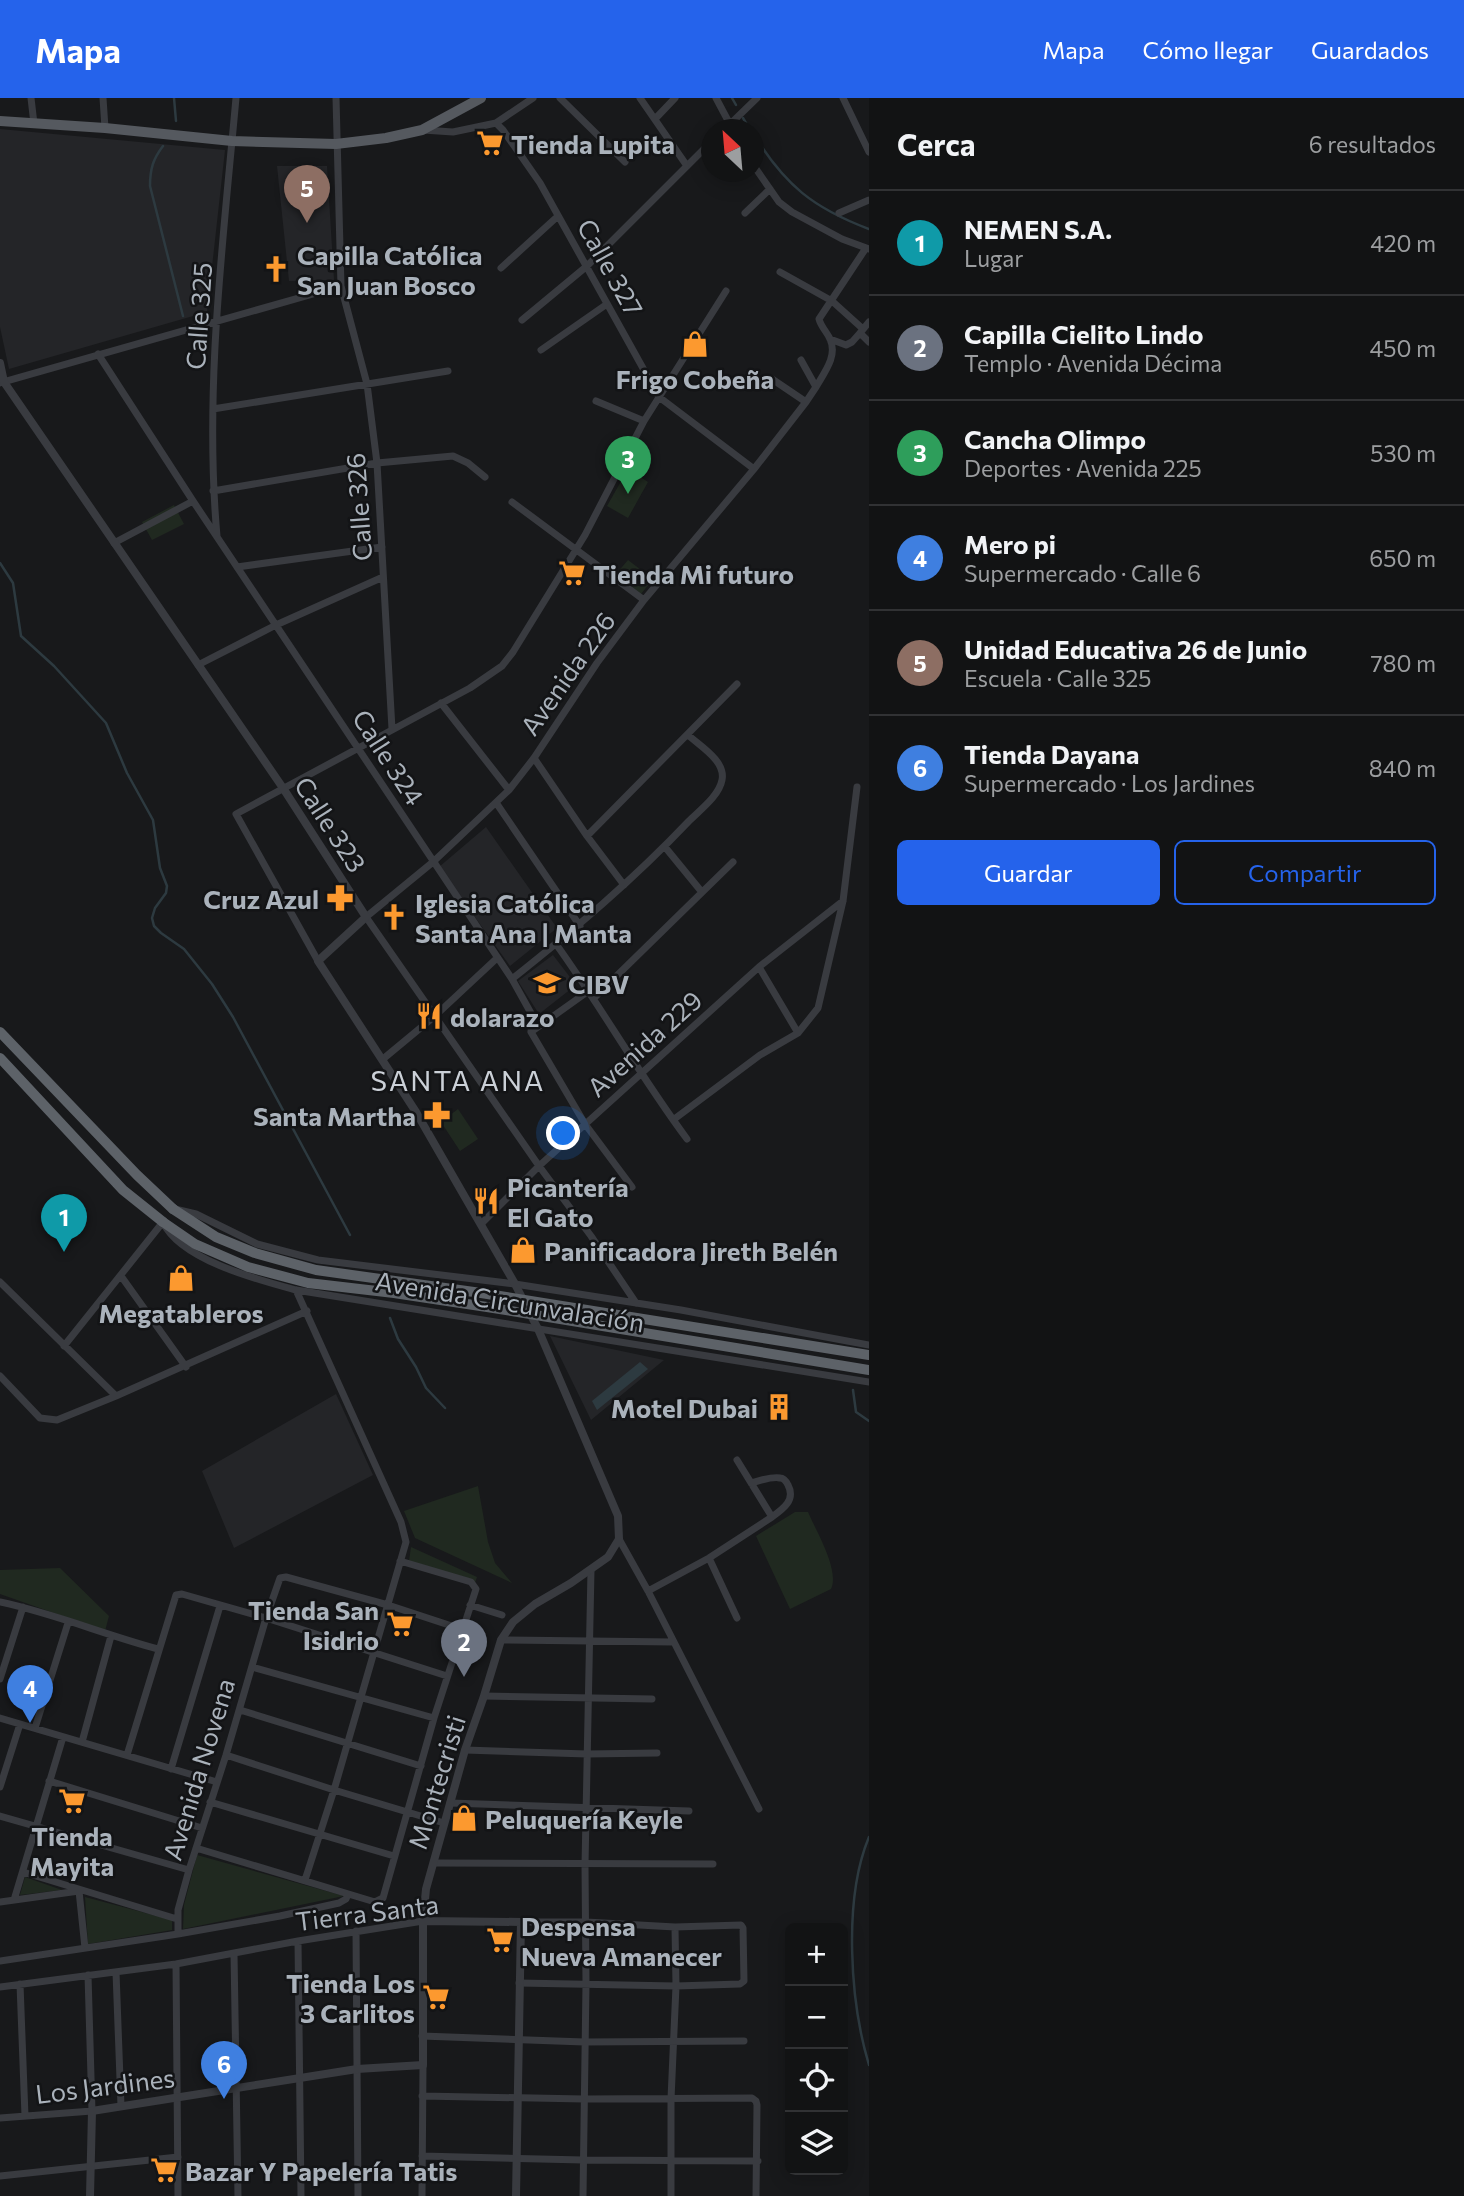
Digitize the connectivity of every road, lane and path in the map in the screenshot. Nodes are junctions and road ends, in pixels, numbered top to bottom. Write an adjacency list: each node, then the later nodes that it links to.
1 (31, 98): 18 (street)
2 (103, 98): 19 (street)
3 (236, 98): 21 (street, Calle 325)
4 (336, 98): 22 (street)
5 (481, 98): 20 (main road)
6 (533, 98): 17 (street)
7 (560, 98): 25 (street)
8 (640, 98): 13 (street)
9 (675, 98): 13 (street)
10 (716, 98): 14 (street)
11 (757, 98): 15 (street)
12 (843, 98): 24 (street)
13 (655, 119): 26 (street)
14 (725, 119)
15 (737, 119)
16 (0, 121): 18 (main road)
17 (496, 123): 20 (street); 32 (street, Calle 327)
18 (34, 124): 19 (main road)
19 (105, 128): 21 (main road)
20 (422, 130): 22 (main road)
21 (232, 141): 22 (main road); 42 (street, Calle 325)
22 (336, 144): 37 (street)
23 (701, 152): 26 (street)
24 (869, 152)
25 (625, 162)
26 (687, 166): 34 (street)
27 (764, 181): 28 (street)
28 (769, 189): 31 (street); 33 (street)
29 (869, 200): 30 (street)
30 (839, 212)
31 (745, 213)
32 (558, 216): 34 (street, Calle 327); 35 (street)
33 (867, 249): 39 (street)
34 (587, 266): 40 (street, Calle 327); 41 (street)
35 (501, 268)
36 (780, 272): 39 (street)
37 (341, 286): 42 (street); 54 (street, Calle 326)
38 (726, 292): 56 (street)
39 (832, 301): 44 (street); 45 (street, Avenida 226)
40 (607, 303): 47 (street); 56 (street, Calle 327)
41 (522, 320)
42 (218, 321): 48 (street); 59 (street, Calle 325)
43 (869, 322): 44 (street)
44 (862, 331): 45 (street); 46 (street)
45 (830, 339): 55 (street, Avenida 226)
46 (869, 342)
47 (541, 350)
48 (98, 354): 53 (street); 65 (street, Calle 324)
49 (801, 360): 55 (street)
50 (0, 363): 53 (street, Calle 323)
51 (448, 371): 54 (street)
52 (772, 379): 58 (street)
53 (2, 383): 68 (street, Calle 323)
54 (367, 384): 59 (street); 61 (street, Calle 326)
55 (816, 387): 58 (street, Avenida 226)
56 (659, 397): 60 (street); 62 (street, Calle 327)
57 (596, 401): 60 (street)
58 (806, 402): 62 (street, Avenida 226)
59 (213, 409): 64 (street, Calle 325)
60 (644, 421): 70 (street)
61 (377, 463): 63 (street); 64 (street); 69 (street, Calle 326)
62 (754, 469): 73 (street, Avenida 226)
63 (485, 477)
64 (213, 491): 67 (street, Calle 325)
65 (193, 501): 67 (street, Calle 324); 68 (street)
66 (512, 502): 70 (street)
67 (217, 536): 71 (street, Calle 324)
68 (114, 543): 75 (street, Calle 323)
69 (382, 547): 71 (street); 72 (street, Calle 326)
70 (577, 549): 73 (street); 77 (street)
71 (237, 567): 74 (street, Calle 324)
72 (383, 577): 74 (street); 78 (street, Calle 326)
73 (644, 600): 81 (street, Avenida 226)
74 (276, 625): 75 (street); 80 (street, Calle 324)
75 (198, 665): 83 (street, Calle 323)
76 (737, 684): 79 (street)
77 (441, 703): 78 (street); 84 (street)
78 (392, 729): 80 (street)
79 (688, 735): 86 (street); 87 (street)
80 (357, 748): 83 (street); 88 (street, Calle 324)
81 (534, 758): 84 (street, Avenida 226); 86 (street)
82 (857, 787): 92 (street)
83 (283, 788): 93 (street, Calle 323); 97 (street)
84 (509, 790): 85 (street, Avenida 226)
85 (497, 804): 88 (street, Avenida 226); 94 (street)
86 (587, 836): 90 (street)
87 (665, 847): 90 (street); 91 (street)
88 (433, 862): 93 (street, Avenida 226); 96 (street, Calle 324)
89 (733, 862): 91 (street)
90 (624, 885): 94 (street)
91 (702, 891): 100 (street)
92 (843, 901): 98 (street, Avenida 229); 104 (street)
93 (366, 917): 97 (street); 101 (street, Calle 323)
94 (580, 926): 95 (street)
95 (556, 944): 99 (street); 100 (street)
96 (496, 959): 99 (street, Calle 324); 101 (street)
97 (318, 961): 106 (street)
98 (759, 967): 104 (street); 107 (street, Avenida 229)
99 (512, 979): 103 (street, Calle 324)
100 (592, 994): 103 (street); 107 (street)
101 (436, 1015): 106 (street); 111 (street, Calle 323)
102 (0, 1032): 113 (highway, Avenida Circunvalación)
103 (531, 1032): 109 (street, Calle 324)
104 (798, 1033): 108 (street)
105 (0, 1058): 114 (highway, Avenida Circunvalación)
106 (383, 1059): 115 (street)
107 (641, 1073): 108 (street); 109 (street, Avenida 229)
108 (673, 1120): 110 (street)
109 (585, 1124): 111 (street, Avenida 229); 112 (street, Calle 324)
110 (687, 1139)
111 (539, 1166): 115 (street, Avenida 229); 120 (street, Calle 323)
112 (632, 1187)
113 (173, 1209): 118 (street, Avenida Circunvalación); 125 (highway, Avenida Circunvalación, bridge)
114 (163, 1223): 116 (street); 119 (street, Avenida Circunvalación); 127 (highway, Avenida Circunvalación, bridge)
115 (481, 1224): 118 (street)
116 (121, 1276): 124 (street); 126 (street)
117 (0, 1282): 124 (street)
118 (515, 1284): 120 (street, Avenida Circunvalación); 122 (street)
119 (296, 1290): 121 (street); 122 (street, Avenida Circunvalación)
120 (636, 1303): 123 (street, Avenida Circunvalación)
121 (307, 1311): 126 (street); 136 (street)
122 (538, 1329): 129 (street, Avenida Circunvalación); 134 (street)
123 (869, 1345)
124 (64, 1346): 130 (street)
125 (869, 1354)
126 (186, 1367): 130 (street)
127 (869, 1370)
128 (0, 1376): 130 (street)
129 (869, 1382)
130 (116, 1396)
131 (737, 1460): 132 (street)
132 (751, 1483): 133 (street); 133 (street)
133 (772, 1517): 135 (street)
134 (619, 1539): 137 (street, Montecristi); 138 (street)
135 (709, 1558): 138 (street); 146 (street)
136 (401, 1561): 140 (street); 141 (street)
137 (591, 1570): 150 (street, Montecristi); 152 (street)
138 (648, 1591): 151 (street)
139 (0, 1602): 143 (street)
140 (387, 1605): 145 (street, Avenida Novena); 148 (street); 154 (street)
141 (470, 1605): 144 (street); 148 (street)
142 (220, 1606): 145 (street); 153 (street); 176 (street)
143 (23, 1607): 147 (street); 157 (street)
144 (502, 1615)
145 (266, 1618): 154 (street); 155 (street, Avenida Novena)
146 (737, 1618)
147 (68, 1623): 149 (street); 166 (street)
148 (461, 1629): 156 (street)
149 (111, 1636): 153 (street); 168 (street)
150 (501, 1640): 152 (street); 158 (street, Montecristi)
151 (673, 1642): 152 (street); 184 (street)
152 (588, 1643): 159 (street)
153 (158, 1649): 173 (street)
154 (374, 1653): 156 (street); 160 (street)
155 (252, 1667): 160 (street); 162 (street, Avenida Novena)
156 (447, 1676): 164 (street)
157 (0, 1679)
158 (484, 1696): 159 (street); 170 (street, Montecristi)
159 (588, 1697): 161 (street); 172 (street)
160 (361, 1698): 164 (street); 169 (street)
161 (652, 1699)
162 (240, 1710): 169 (street); 174 (street, Avenida Novena)
163 (0, 1718): 165 (street)
164 (434, 1718): 175 (street)
165 (20, 1724): 166 (street); 179 (street)
166 (35, 1728): 167 (street)
167 (63, 1737): 168 (street); 177 (street)
168 (82, 1742): 173 (street)
169 (347, 1743): 175 (street); 180 (street)
170 (465, 1750): 172 (street); 182 (street, Montecristi)
171 (657, 1753): 172 (street)
172 (587, 1754): 183 (street)
173 (127, 1755): 176 (street)
174 (226, 1755): 178 (street, Avenida Novena); 180 (street)
175 (421, 1766): 186 (street)
176 (171, 1769): 178 (street)
177 (48, 1781): 189 (street); 190 (street)
178 (217, 1782): 181 (street, Avenida Novena)
179 (0, 1787)
180 (334, 1790): 186 (street); 191 (street)
181 (210, 1802): 190 (street, Avenida Novena); 191 (street)
182 (450, 1803): 183 (street); 188 (street, Montecristi)
183 (586, 1807): 185 (street); 196 (street)
184 (759, 1809)
185 (689, 1811)
186 (408, 1812): 188 (street); 193 (street)
187 (0, 1816): 189 (street)
188 (444, 1823): 194 (street, Montecristi)
189 (36, 1827): 197 (street); 198 (street)
190 (202, 1828): 192 (street, Avenida Novena)
191 (320, 1835): 193 (street); 199 (street)
192 (196, 1849): 197 (street, Avenida Novena); 199 (street)
193 (394, 1856): 201 (street)
194 (434, 1863): 196 (street); 205 (street, Montecristi)
195 (713, 1864): 196 (street)
196 (585, 1865): 207 (street)
197 (189, 1870): 204 (street, Avenida Novena)
198 (23, 1872): 200 (street); 202 (street)
199 (304, 1880): 201 (street)
200 (79, 1891): 202 (street); 204 (street); 212 (street)
201 (348, 1895): 210 (street)
202 (14, 1900): 203 (street)
203 (0, 1902)
204 (177, 1919): 210 (street, Avenida Novena)
205 (423, 1921): 206 (street, Tierra Santa); 209 (street, Tierra Santa); 223 (street, Montecristi)
206 (520, 1922): 207 (street, Tierra Santa); 218 (street)
207 (586, 1922): 208 (street, Tierra Santa); 220 (street)
208 (675, 1927): 221 (street); 221 (street, Tierra Santa)
209 (356, 1931): 211 (street, Tierra Santa); 229 (street)
210 (178, 1934): 212 (street)
211 (298, 1941): 213 (street, Tierra Santa); 230 (street)
212 (85, 1948): 214 (street)
213 (234, 1953): 215 (street, Tierra Santa); 231 (street)
214 (0, 1961)
215 (176, 1964): 216 (street, Tierra Santa); 233 (street)
216 (116, 1972): 217 (street, Tierra Santa); 237 (street)
217 (88, 1975): 219 (street, Tierra Santa); 238 (street)
218 (519, 1983): 220 (street); 224 (street)
219 (20, 1984): 222 (street, Tierra Santa); 239 (street)
220 (586, 1984): 221 (street); 226 (street)
221 (676, 1986): 225 (street)
222 (0, 1987)
223 (422, 2036): 224 (street); 228 (street, Montecristi)
224 (518, 2040): 226 (street); 234 (street)
225 (673, 2040): 226 (street); 227 (street); 236 (street)
226 (584, 2042): 235 (street)
227 (744, 2042)
228 (423, 2065): 229 (street, Los Jardines); 232 (street, Montecristi)
229 (357, 2069): 230 (street, Los Jardines); 253 (street)
230 (300, 2080): 231 (street, Los Jardines); 252 (street)
231 (237, 2088): 233 (street, Los Jardines); 251 (street)
232 (422, 2096): 234 (street); 241 (street, Montecristi)
233 (177, 2098): 237 (street, Los Jardines); 242 (street)
234 (517, 2099): 235 (street); 243 (street)
235 (584, 2099): 236 (street); 244 (street)
236 (671, 2099): 245 (street); 246 (street)
237 (121, 2106): 238 (street, Los Jardines)
238 (92, 2111): 239 (street, Los Jardines); 247 (street)
239 (25, 2116): 240 (street, Los Jardines)
240 (0, 2118)
241 (422, 2156): 243 (street); 254 (street, Montecristi)
242 (178, 2157): 247 (street); 250 (street)
243 (517, 2157): 244 (street); 255 (street)
244 (583, 2160): 245 (street); 256 (street)
245 (672, 2161): 246 (street); 257 (street)
246 (758, 2161): 258 (street)
247 (90, 2168): 248 (street); 249 (street)
248 (0, 2176)
249 (89, 2196)
250 (178, 2196)
251 (239, 2196)
252 (301, 2196)
253 (358, 2196)
254 (422, 2196)
255 (516, 2196)
256 (583, 2196)
257 (671, 2196)
258 (756, 2196)

